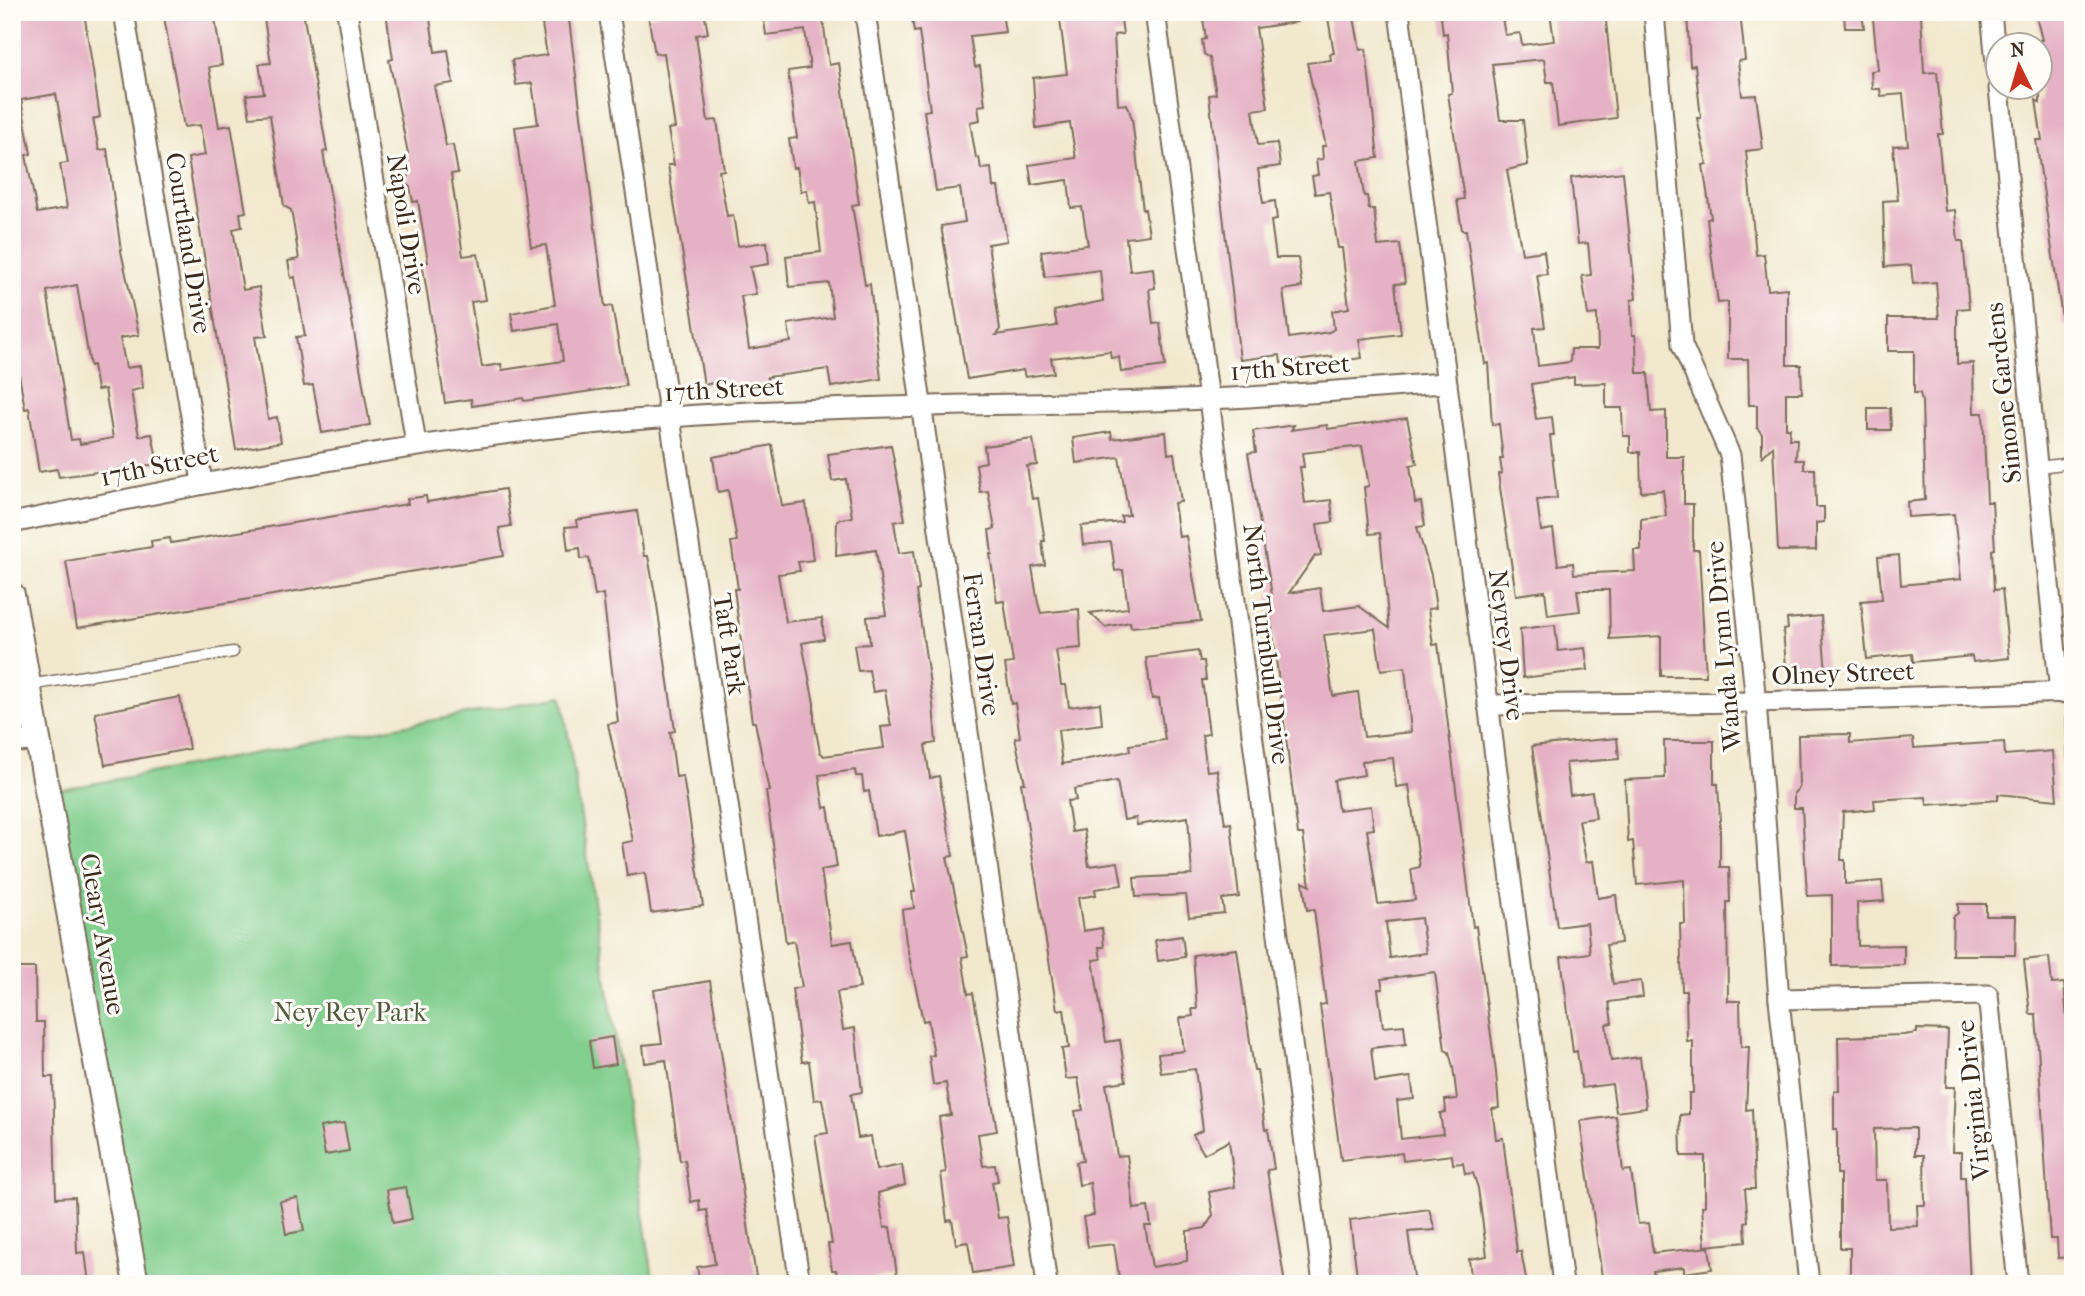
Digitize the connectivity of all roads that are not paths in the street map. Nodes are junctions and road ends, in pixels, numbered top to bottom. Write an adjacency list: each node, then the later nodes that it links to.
1 (124, 12): 18 (street, Courtland Drive)
2 (347, 12): 15 (street, Napoli Drive)
3 (609, 12): 14 (street, Taft Park)
4 (865, 12): 13 (street, Ferran Drive)
5 (1155, 12): 12 (street, North Turnbull Drive)
6 (1399, 12): 11 (street, Neyrey Drive)
7 (1654, 12): 24 (street, Wanda Lynn Drive)
8 (1992, 12): 9 (street)
9 (1994, 32)
10 (2000, 102): 17 (street, Simone Gardens)
11 (1447, 383): 12 (street, 17th Street); 25 (street, Neyrey Drive)
12 (1209, 399): 13 (street, 17th Street); 33 (street, North Turnbull Drive)
13 (921, 405): 14 (street, 17th Street); 32 (street, Ferran Drive)
14 (670, 417): 15 (street, 17th Street); 31 (street, Taft Park)
15 (416, 444): 18 (street, 17th Street)
16 (2073, 463): 17 (lane)
17 (2037, 467): 23 (street, Simone Gardens)
18 (202, 482): 19 (street, 17th Street)
19 (12, 523)
20 (12, 595): 22 (street, Cleary Avenue)
21 (233, 652): 22 (lane)
22 (28, 685): 26 (street, Cleary Avenue)
23 (2068, 693): 24 (street, Olney Street); 28 (lane)
24 (1756, 702): 25 (street, Olney Street); 29 (street, Wanda Lynn Drive)
25 (1488, 705): 34 (street, Neyrey Drive)
26 (38, 741): 27 (street); 30 (street, Cleary Avenue)
27 (12, 742)
28 (2073, 758)
29 (1779, 999): 35 (street, Wanda Lynn Drive); 36 (street, Virginia Drive)
30 (136, 1284)
31 (800, 1284)
32 (1047, 1284)
33 (1323, 1284)
34 (1563, 1284)
35 (1809, 1284)
36 (2018, 1284)

